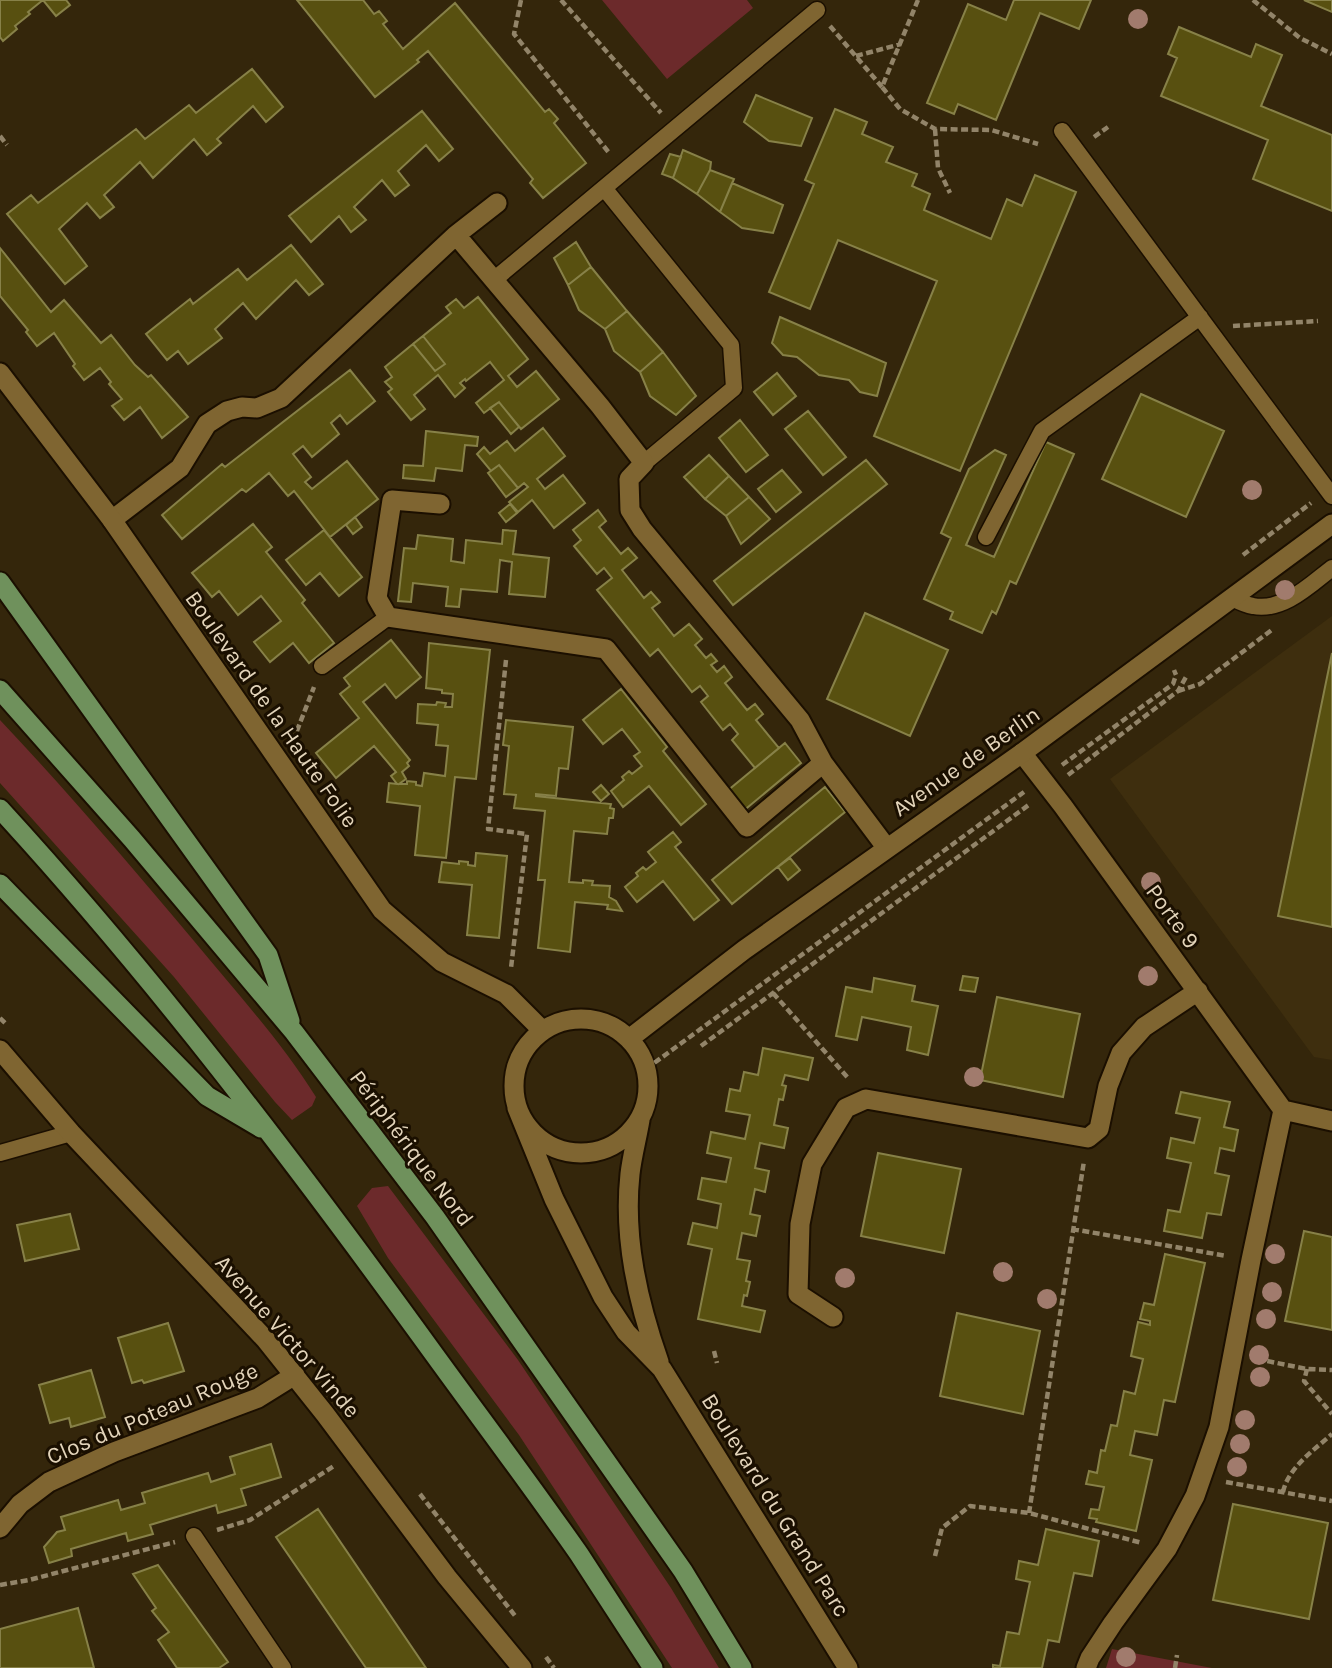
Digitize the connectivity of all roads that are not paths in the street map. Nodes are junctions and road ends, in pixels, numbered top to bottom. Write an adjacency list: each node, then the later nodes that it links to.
1 (817, 9): 3 (lane)
2 (1062, 131): 7 (lane)
3 (604, 188): 6 (lane); 9 (lane)
4 (497, 203): 5 (street)
5 (456, 235): 6 (street); 12 (street)
6 (495, 279): 9 (street)
7 (1204, 322): 10 (lane); 14 (lane)
8 (0, 373): 12 (street, Boulevard de la Haute Folie)
9 (644, 463): 22 (street)
10 (1332, 496)
11 (440, 504): 18 (street)
12 (112, 520): 27 (street, Boulevard de la Haute Folie)
13 (1332, 524): 17 (street, Avenue de Berlin)
14 (986, 537)
15 (1332, 568): 17 (lane)
16 (0, 582): 28 (highway)
17 (1232, 598): 21 (street, Avenue de Berlin)
18 (388, 617): 19 (lane); 22 (street)
19 (322, 666)
20 (0, 690): 28 (highway, Périphérique Nord)
21 (1021, 753): 24 (street, Avenue de Berlin); 26 (street, Porte 9)
22 (823, 763): 24 (street)
23 (0, 809): 36 (highway)
24 (886, 847): 29 (street, Avenue de Berlin)
25 (0, 884): 36 (highway)
26 (1198, 991): 32 (street, Porte 9); 38 (street)
27 (542, 1030): 29 (street); 31 (street)
28 (294, 1032): 46 (highway, Périphérique Nord)
29 (629, 1039): 33 (street)
30 (0, 1050): 35 (street, Avenue Victor Vinde)
31 (517, 1108): 33 (street); 39 (street, Boulevard du Grand Parc)
32 (1283, 1110): 34 (street); 48 (street)
33 (642, 1114): 39 (street, Boulevard du Grand Parc)
34 (1332, 1121)
35 (71, 1133): 37 (lane); 40 (street, Avenue Victor Vinde)
36 (270, 1133): 45 (highway)
37 (0, 1153)
38 (833, 1317)
39 (662, 1369): 47 (street, Boulevard du Grand Parc)
40 (295, 1375): 41 (street, Clos du Poteau Rouge); 44 (street, Avenue Victor Vinde)
41 (0, 1528)
42 (194, 1536): 43 (lane)
43 (283, 1668)
44 (522, 1668)
45 (653, 1668)
46 (742, 1668)
47 (848, 1668)
48 (1086, 1668)

